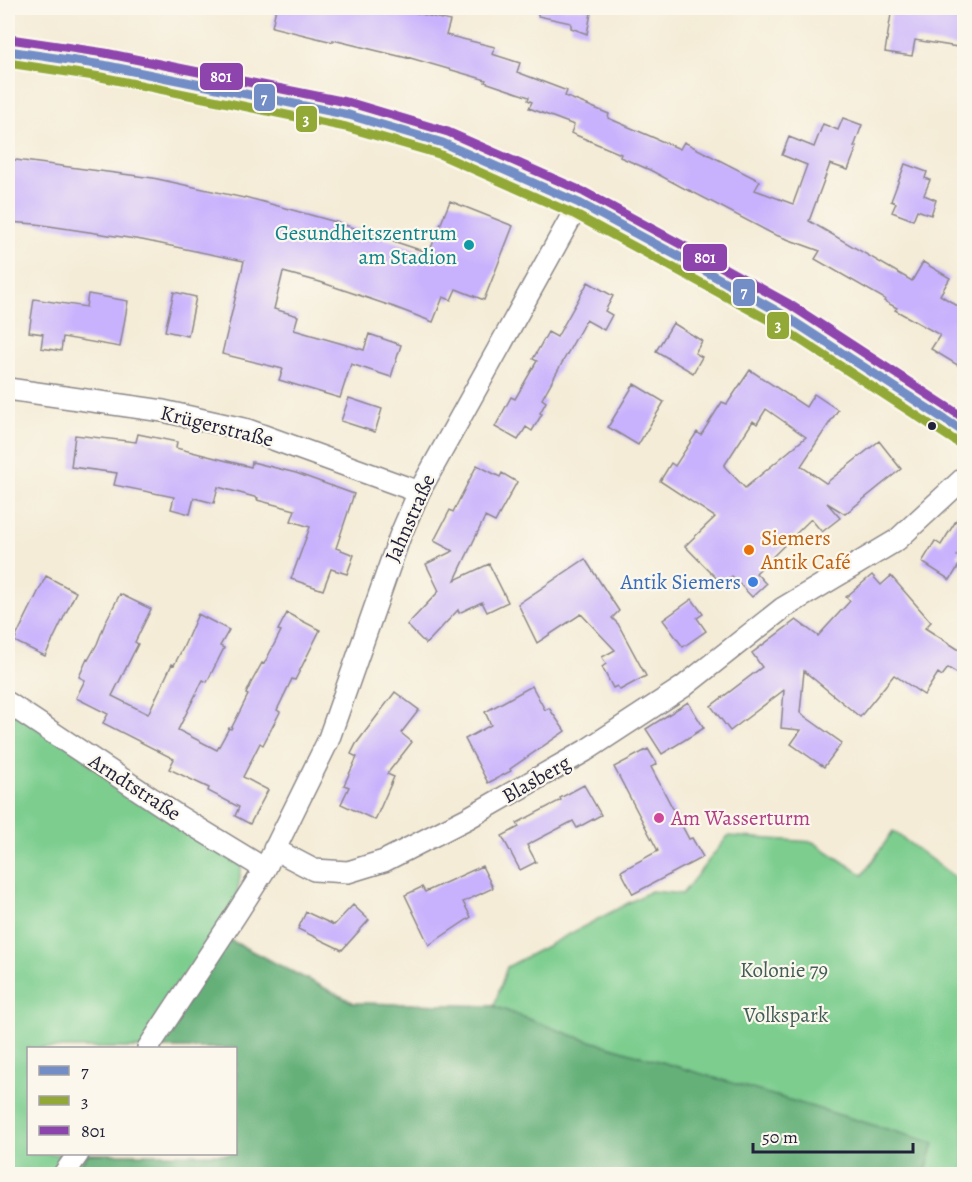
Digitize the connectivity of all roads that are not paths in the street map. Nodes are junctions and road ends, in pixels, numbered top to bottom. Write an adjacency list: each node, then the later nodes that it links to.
1 (8, 51): 2 (main road)
2 (579, 203): 4 (main road); 6 (street, Jahnstraße)
3 (8, 389): 6 (street, Krügerstraße)
4 (964, 432)
5 (964, 478): 8 (street, Blasberg)
6 (419, 492): 8 (street, Jahnstraße)
7 (8, 703): 9 (street, Arndtstraße)
8 (274, 849): 9 (street)
9 (265, 868): 10 (street)
10 (149, 1047)
11 (77, 1155): 12 (street)
12 (64, 1174)

